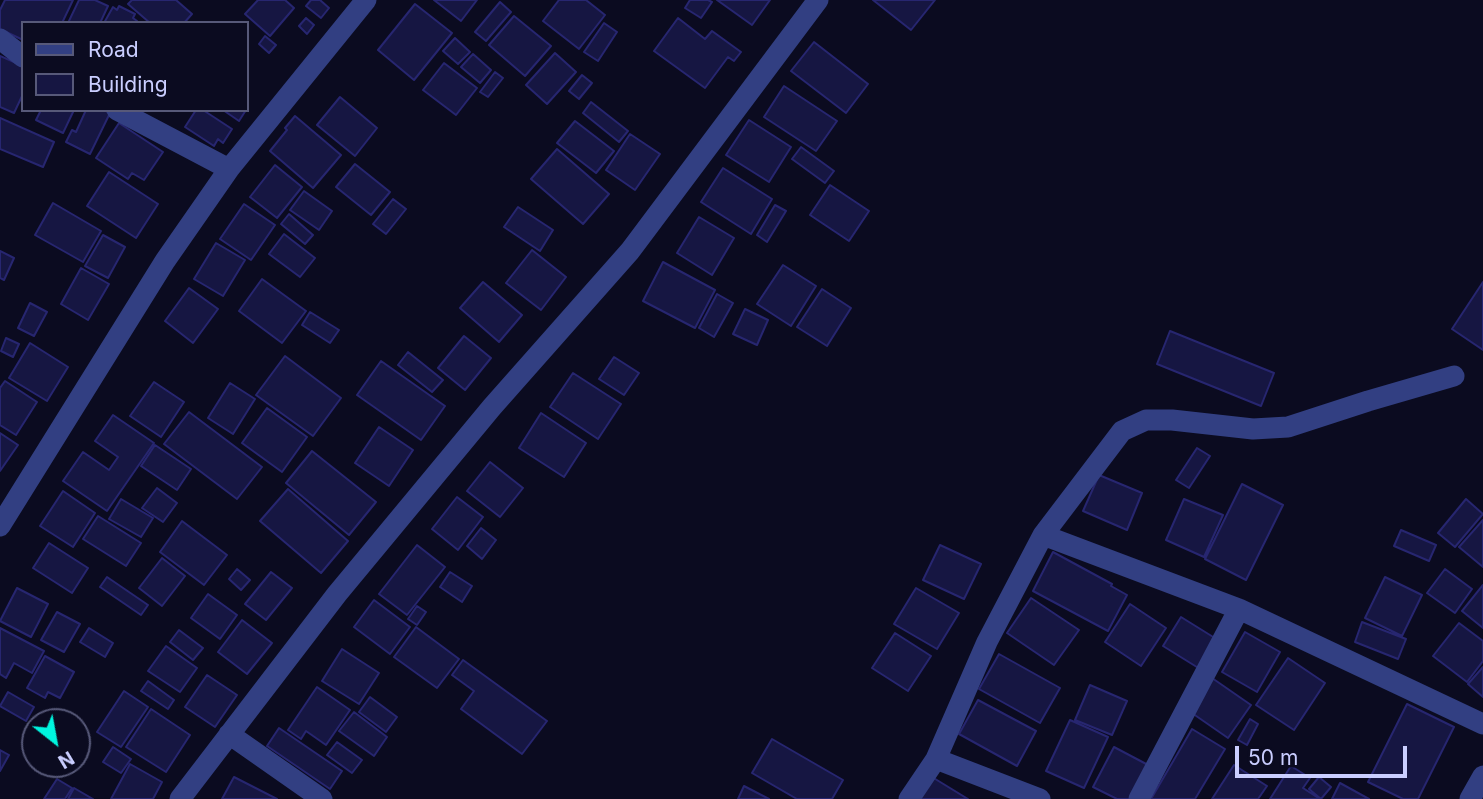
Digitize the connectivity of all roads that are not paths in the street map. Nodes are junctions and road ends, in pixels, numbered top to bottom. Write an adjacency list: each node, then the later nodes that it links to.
1 (366, 0): 6 (street)
2 (818, 0): 12 (street)
3 (0, 39): 4 (street)
4 (21, 55)
5 (121, 112): 6 (street)
6 (229, 169): 8 (street)
7 (1454, 376): 9 (street)
8 (0, 526)
9 (1043, 535): 10 (street); 13 (street)
10 (1239, 609): 11 (street); 19 (street)
11 (1483, 724)
12 (229, 734): 15 (street); 16 (street)
13 (936, 759): 17 (street); 18 (street)
14 (1483, 776): 20 (street)
15 (180, 799)
16 (322, 799)
17 (909, 799)
18 (1040, 799)
19 (1139, 799)
20 (1471, 799)

